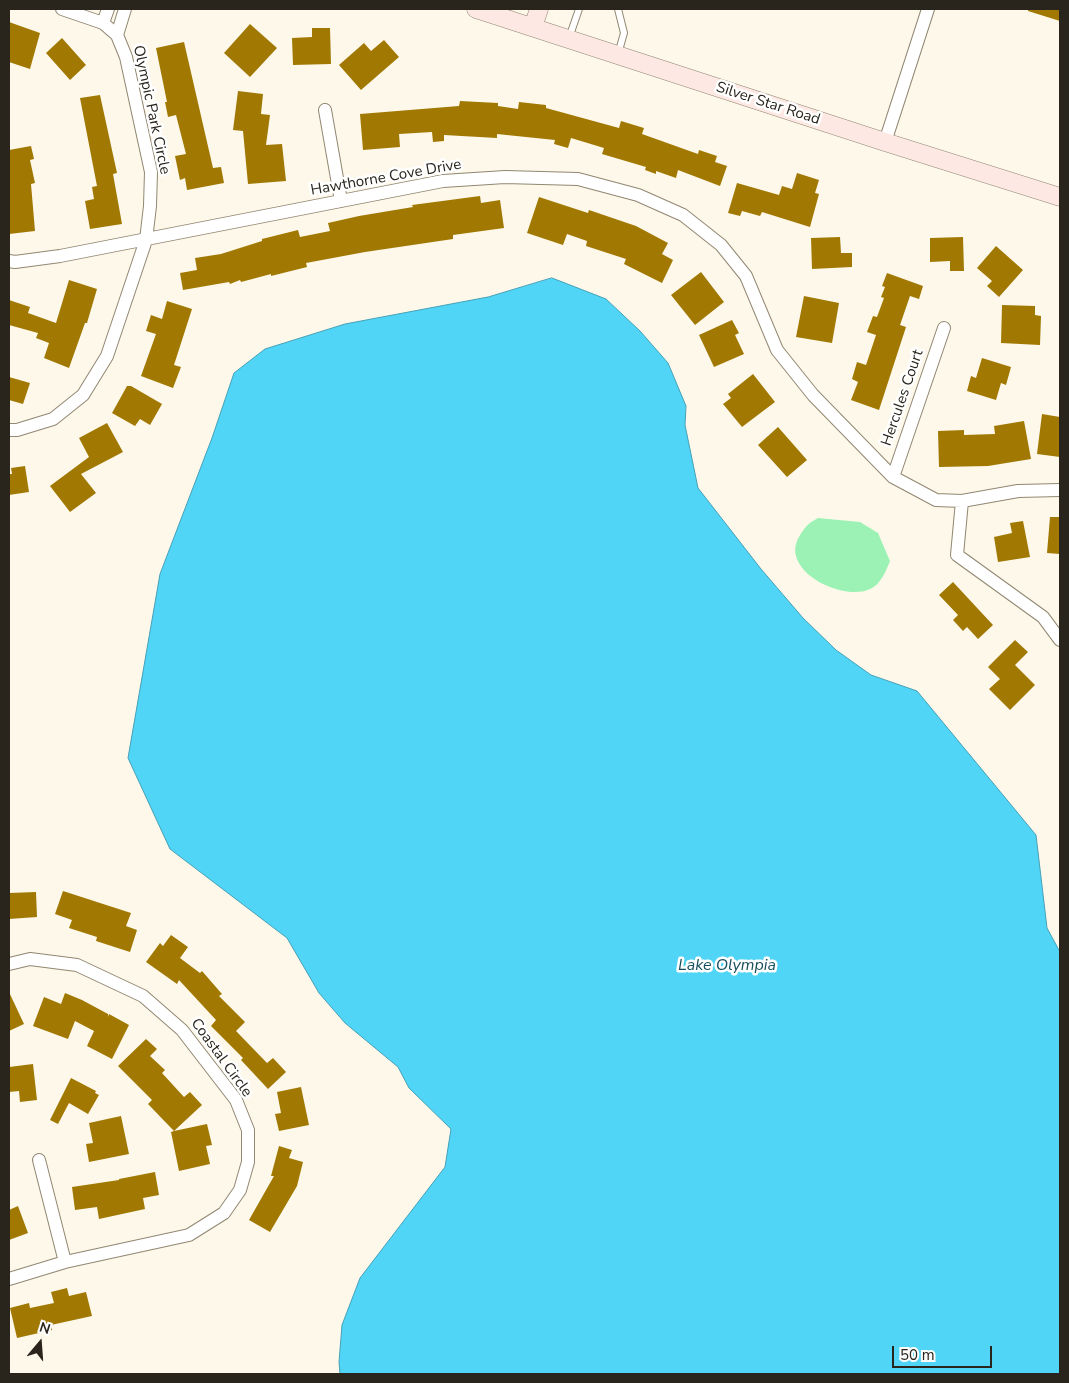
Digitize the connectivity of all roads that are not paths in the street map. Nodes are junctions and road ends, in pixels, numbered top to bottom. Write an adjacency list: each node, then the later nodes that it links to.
1 (62, 9): 9 (street, Olympic Park Circle)
2 (108, 9): 9 (street)
3 (125, 9): 11 (street, Olympic Park Circle)
4 (476, 9): 10 (main road, Silver Star Road)
5 (539, 9): 10 (main road)
6 (579, 9): 12 (lane)
7 (618, 9): 13 (lane)
8 (928, 9): 15 (street)
9 (103, 24): 11 (street, Olympic Park Circle)
10 (533, 27): 12 (main road, Silver Star Road)
11 (117, 35): 18 (street, Olympic Park Circle)
12 (569, 39): 13 (main road, Silver Star Road)
13 (617, 55): 15 (main road, Silver Star Road)
14 (325, 110): 17 (street)
15 (885, 142): 16 (main road, Silver Star Road)
16 (1060, 197)
17 (341, 202): 18 (street, Hawthorne Cove Drive); 22 (street, Hawthorne Cove Drive)
18 (146, 240): 19 (street, Hawthorne Cove Drive); 21 (street, Olympic Park Circle)
19 (9, 261)
20 (944, 328): 22 (street, Hercules Court)
21 (9, 430)
22 (894, 477): 24 (street, Hawthorne Cove Drive)
23 (1060, 490): 24 (street, Hawthorne Cove Drive)
24 (962, 501): 25 (street)
25 (1060, 640)
26 (9, 964): 28 (street, Coastal Circle)
27 (38, 1160): 28 (street)
28 (65, 1262): 29 (street, Coastal Circle)
29 (9, 1279)

